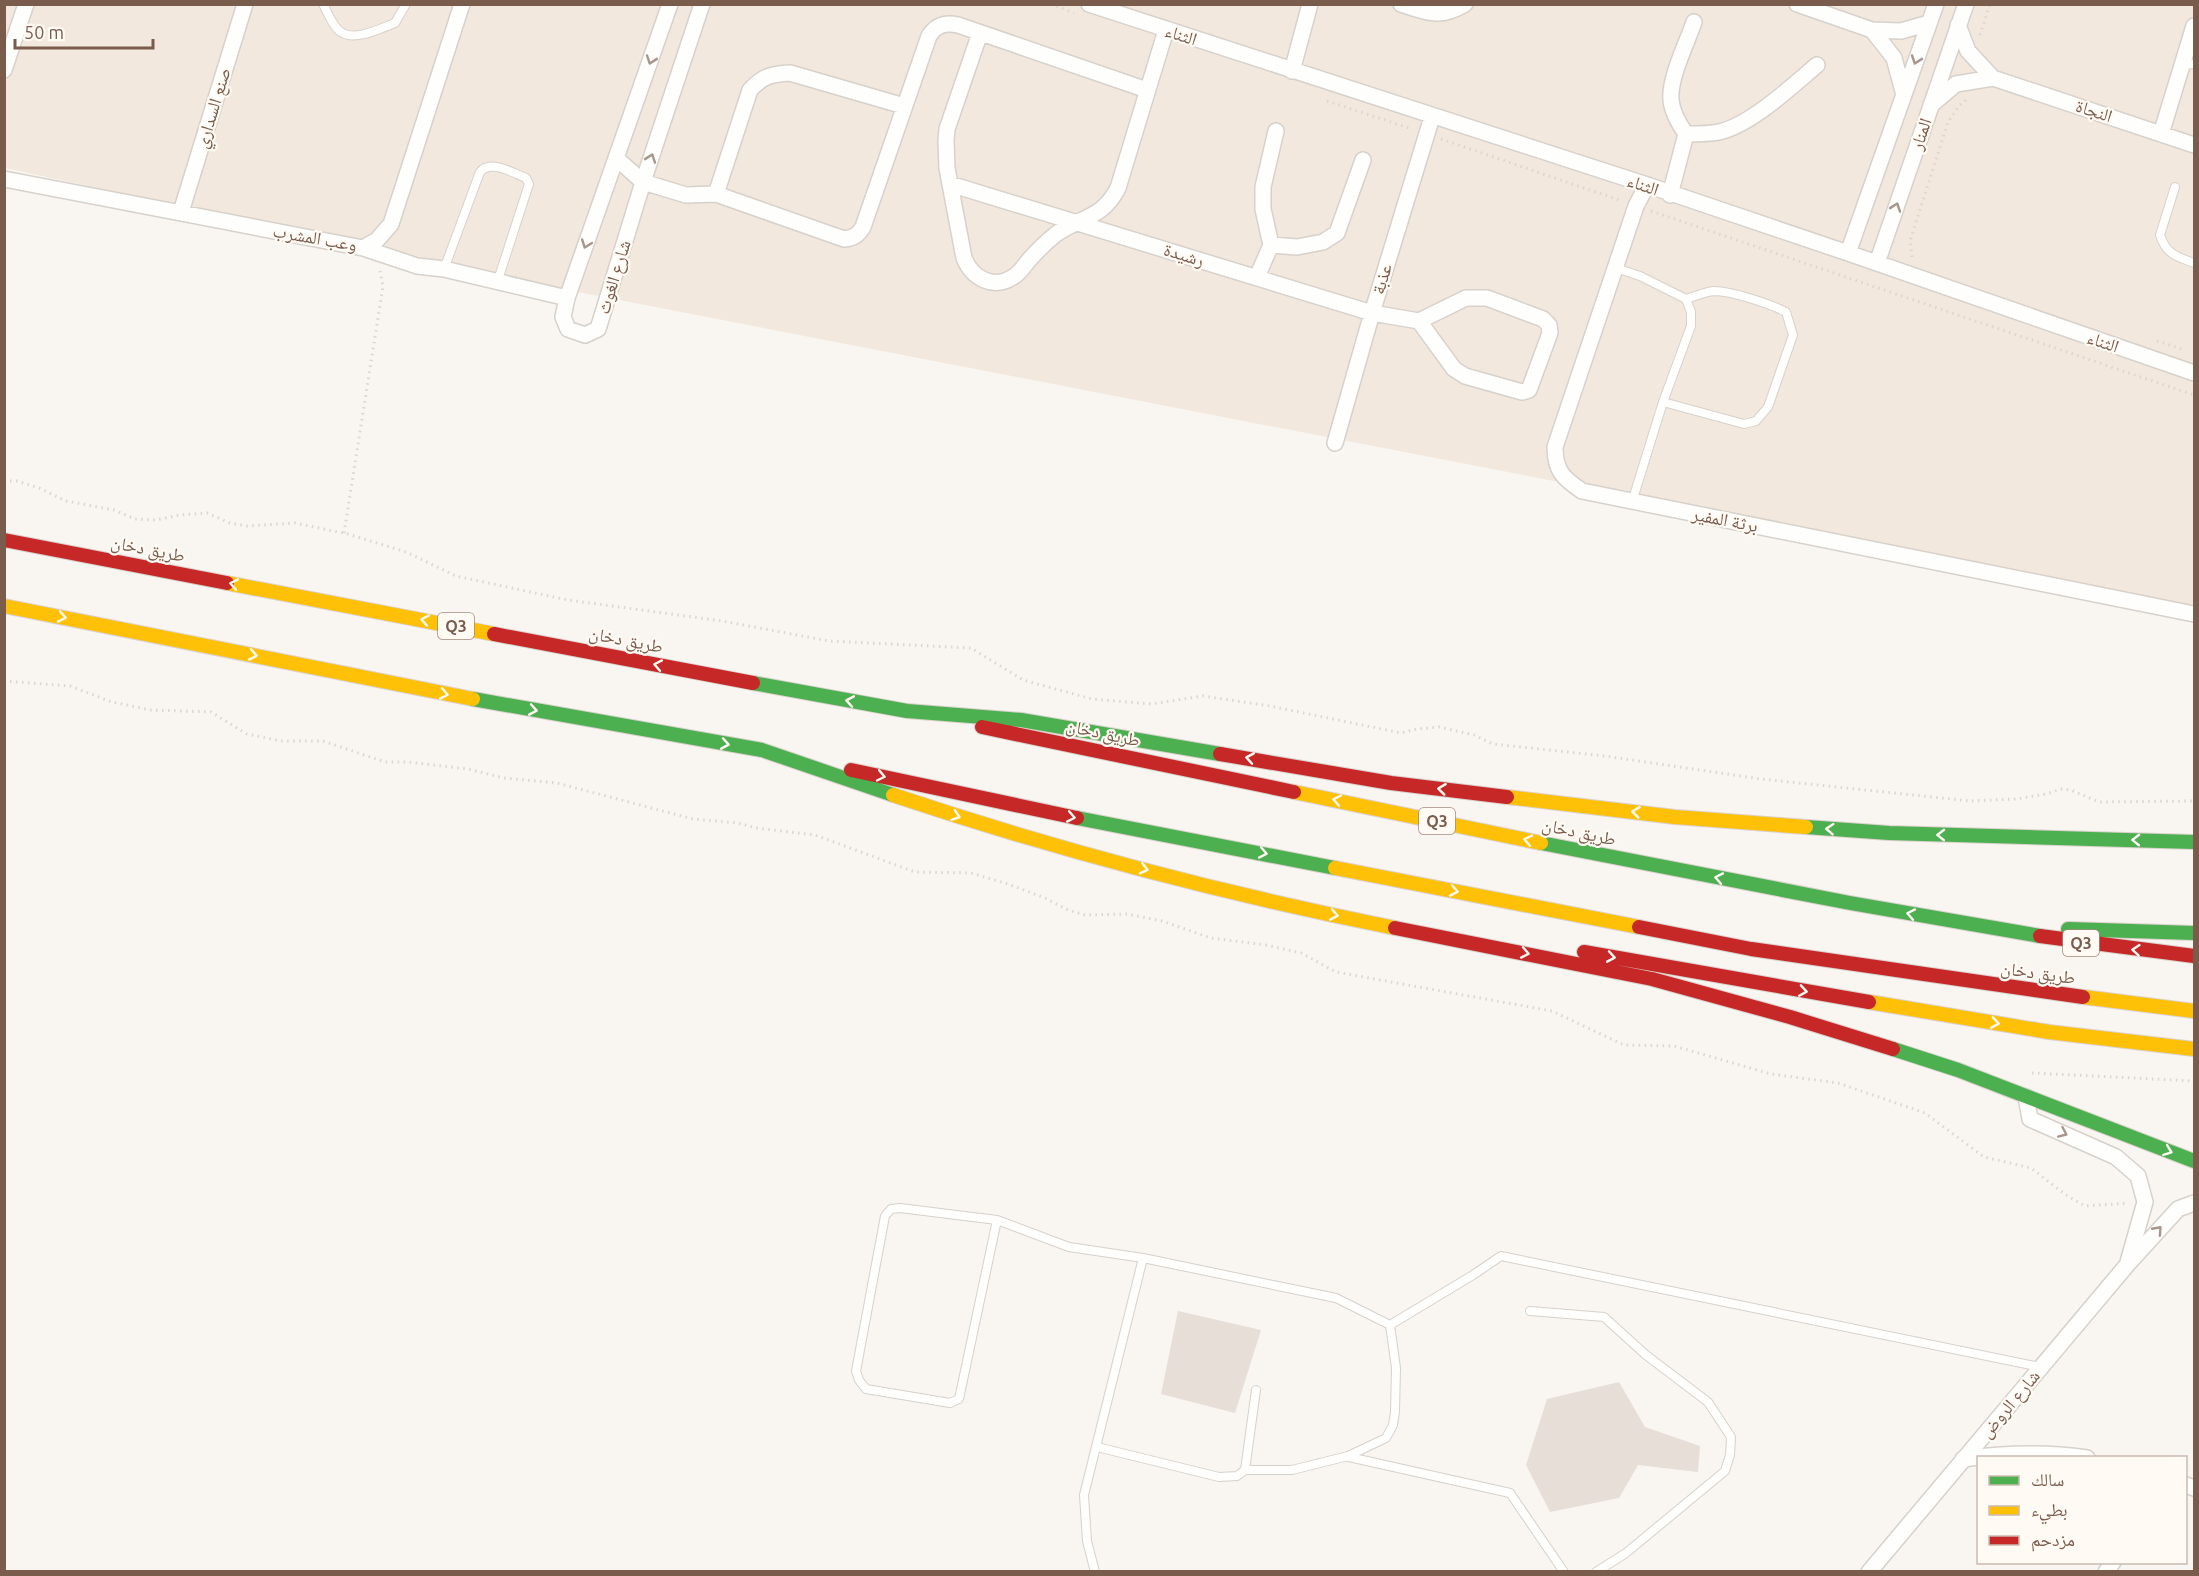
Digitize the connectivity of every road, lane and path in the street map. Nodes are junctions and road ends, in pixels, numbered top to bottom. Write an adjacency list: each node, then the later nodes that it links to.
1 (26, 4): 26 (street)
2 (245, 4): 47 (street, صنع السداري)
3 (323, 4): 4 (lane)
4 (406, 4)
5 (670, 4): 38 (street, شارع الغوث, one-way to 38)
6 (702, 4): 41 (street, شارع الغوث, one-way to 6)
7 (1089, 4): 20 (street, الثناء)
8 (1310, 4): 27 (street)
9 (1401, 4): 10 (street)
10 (1465, 4)
11 (1797, 4): 21 (street)
12 (1935, 4): 17 (street, المنار)
13 (1966, 4): 18 (street, المنار)
14 (1990, 4): 23 (path)
15 (460, 5): 50 (street, وعب المشرب)
16 (1694, 22): 35 (street)
17 (1929, 23): 21 (street); 30 (street, المنار, one-way to 30)
18 (1958, 25): 28 (street, النجاة); 31 (street, المنار)
19 (2194, 26): 24 (street)
20 (1166, 30): 27 (street, الثناء); 29 (street)
21 (1872, 30): 30 (street)
22 (980, 33): 29 (street); 32 (street); 42 (street)
23 (1981, 42)
24 (2188, 64): 36 (street)
25 (1817, 65): 35 (street)
26 (4, 70)
27 (1292, 71): 33 (street, الثناء)
28 (1993, 78): 31 (street, النجاة); 36 (street, النجاة); 53 (path)
29 (1147, 90): 48 (street)
30 (1904, 95): 51 (street, المنار)
31 (1931, 105): 52 (street, المنار, one-way to 31)
32 (904, 106): 45 (street); 45 (street)
33 (1432, 117): 43 (street, الثناء); 61 (street, عذبة)
34 (1276, 131): 49 (street)
35 (1686, 134): 46 (street)
36 (2161, 134): 37 (street, النجاة)
37 (2194, 146)
38 (616, 158): 41 (street); 59 (street, شارع الغوث, one-way to 59)
39 (1363, 160): 49 (street)
40 (4, 179): 47 (street, وعب المشرب)
41 (643, 182): 45 (street); 59 (street, شارع الغوث)
42 (950, 184): 48 (street, رشيدة); 48 (street)
43 (1647, 185): 46 (street, الثناء); 55 (street, برثة المفير)
44 (2175, 188): 54 (lane)
45 (716, 194)
46 (1670, 195): 51 (street, الثناء)
47 (181, 212): 50 (street, وعب المشرب)
48 (1074, 222): 57 (street, رشيدة)
49 (1270, 245): 57 (street)
50 (363, 248): 56 (street); 70 (path)
51 (1848, 253): 52 (street, الثناء)
52 (1877, 263): 65 (street, الثناء)
53 (1920, 263)
54 (2194, 263)
55 (1616, 268): 60 (lane); 69 (street, برثة المفير)
56 (444, 269): 58 (street); 58 (lane)
57 (1257, 277): 61 (street, رشيدة)
58 (497, 283): 59 (street)
59 (567, 298)
60 (1686, 299): 66 (lane); 66 (lane)
61 (1372, 313): 62 (street, رشيدة); 67 (street, عذبة)
62 (1419, 321): 62 (street)
63 (2155, 340): 64 (path)
64 (2187, 351)
65 (2194, 374)
66 (1663, 402): 69 (lane)
67 (1335, 443)
68 (4, 481): 70 (path)
69 (1632, 502): 73 (street, برثة المفير)
70 (344, 533): 77 (path)
71 (4, 540): 75 (main road, طريق دخان / Q3, one-way to 71)
72 (4, 606): 76 (main road, طريق دخان, one-way to 76)
73 (2194, 614)
74 (4, 681): 89 (path)
75 (907, 711): 78 (main road, one-way to 75); 79 (main road, طريق دخان / Q3, one-way to 75)
76 (762, 750): 81 (main road, one-way to 81); 83 (main road, طريق دخان, one-way to 83)
77 (2194, 801)
78 (2194, 842)
79 (1968, 925): 80 (main road); 82 (main road, طريق دخان / Q3, one-way to 79)
80 (2194, 933)
81 (1449, 938): 84 (main road, one-way to 84); 87 (main road, one-way to 87)
82 (2194, 956)
83 (2194, 1011)
84 (2194, 1049)
85 (2029, 1073): 86 (path)
86 (2194, 1081)
87 (2026, 1097): 88 (main road, one-way to 88); 89 (street, one-way to 89)
88 (2194, 1161)
89 (2145, 1203): 93 (street, شارع الروض)
90 (2194, 1203): 93 (street, شارع الروض, one-way to 90)
91 (997, 1220): 91 (lane); 92 (lane)
92 (1143, 1258): 95 (lane); 98 (lane)
93 (2127, 1265): 96 (street, شارع الروض)
94 (1530, 1311): 107 (lane)
95 (1390, 1325): 96 (lane); 99 (lane)
96 (2041, 1368): 103 (street, شارع الروض)
97 (1256, 1390): 104 (lane)
98 (1097, 1447): 104 (lane); 105 (lane)
99 (1348, 1456): 104 (lane); 106 (lane)
100 (1994, 1456): 101 (street)
101 (2071, 1456)
102 (1977, 1458): 103 (street)
103 (1963, 1459): 108 (street, شارع الروض)
104 (1245, 1470)
105 (1095, 1572)
106 (1564, 1572)
107 (1596, 1572)
108 (1869, 1572)

